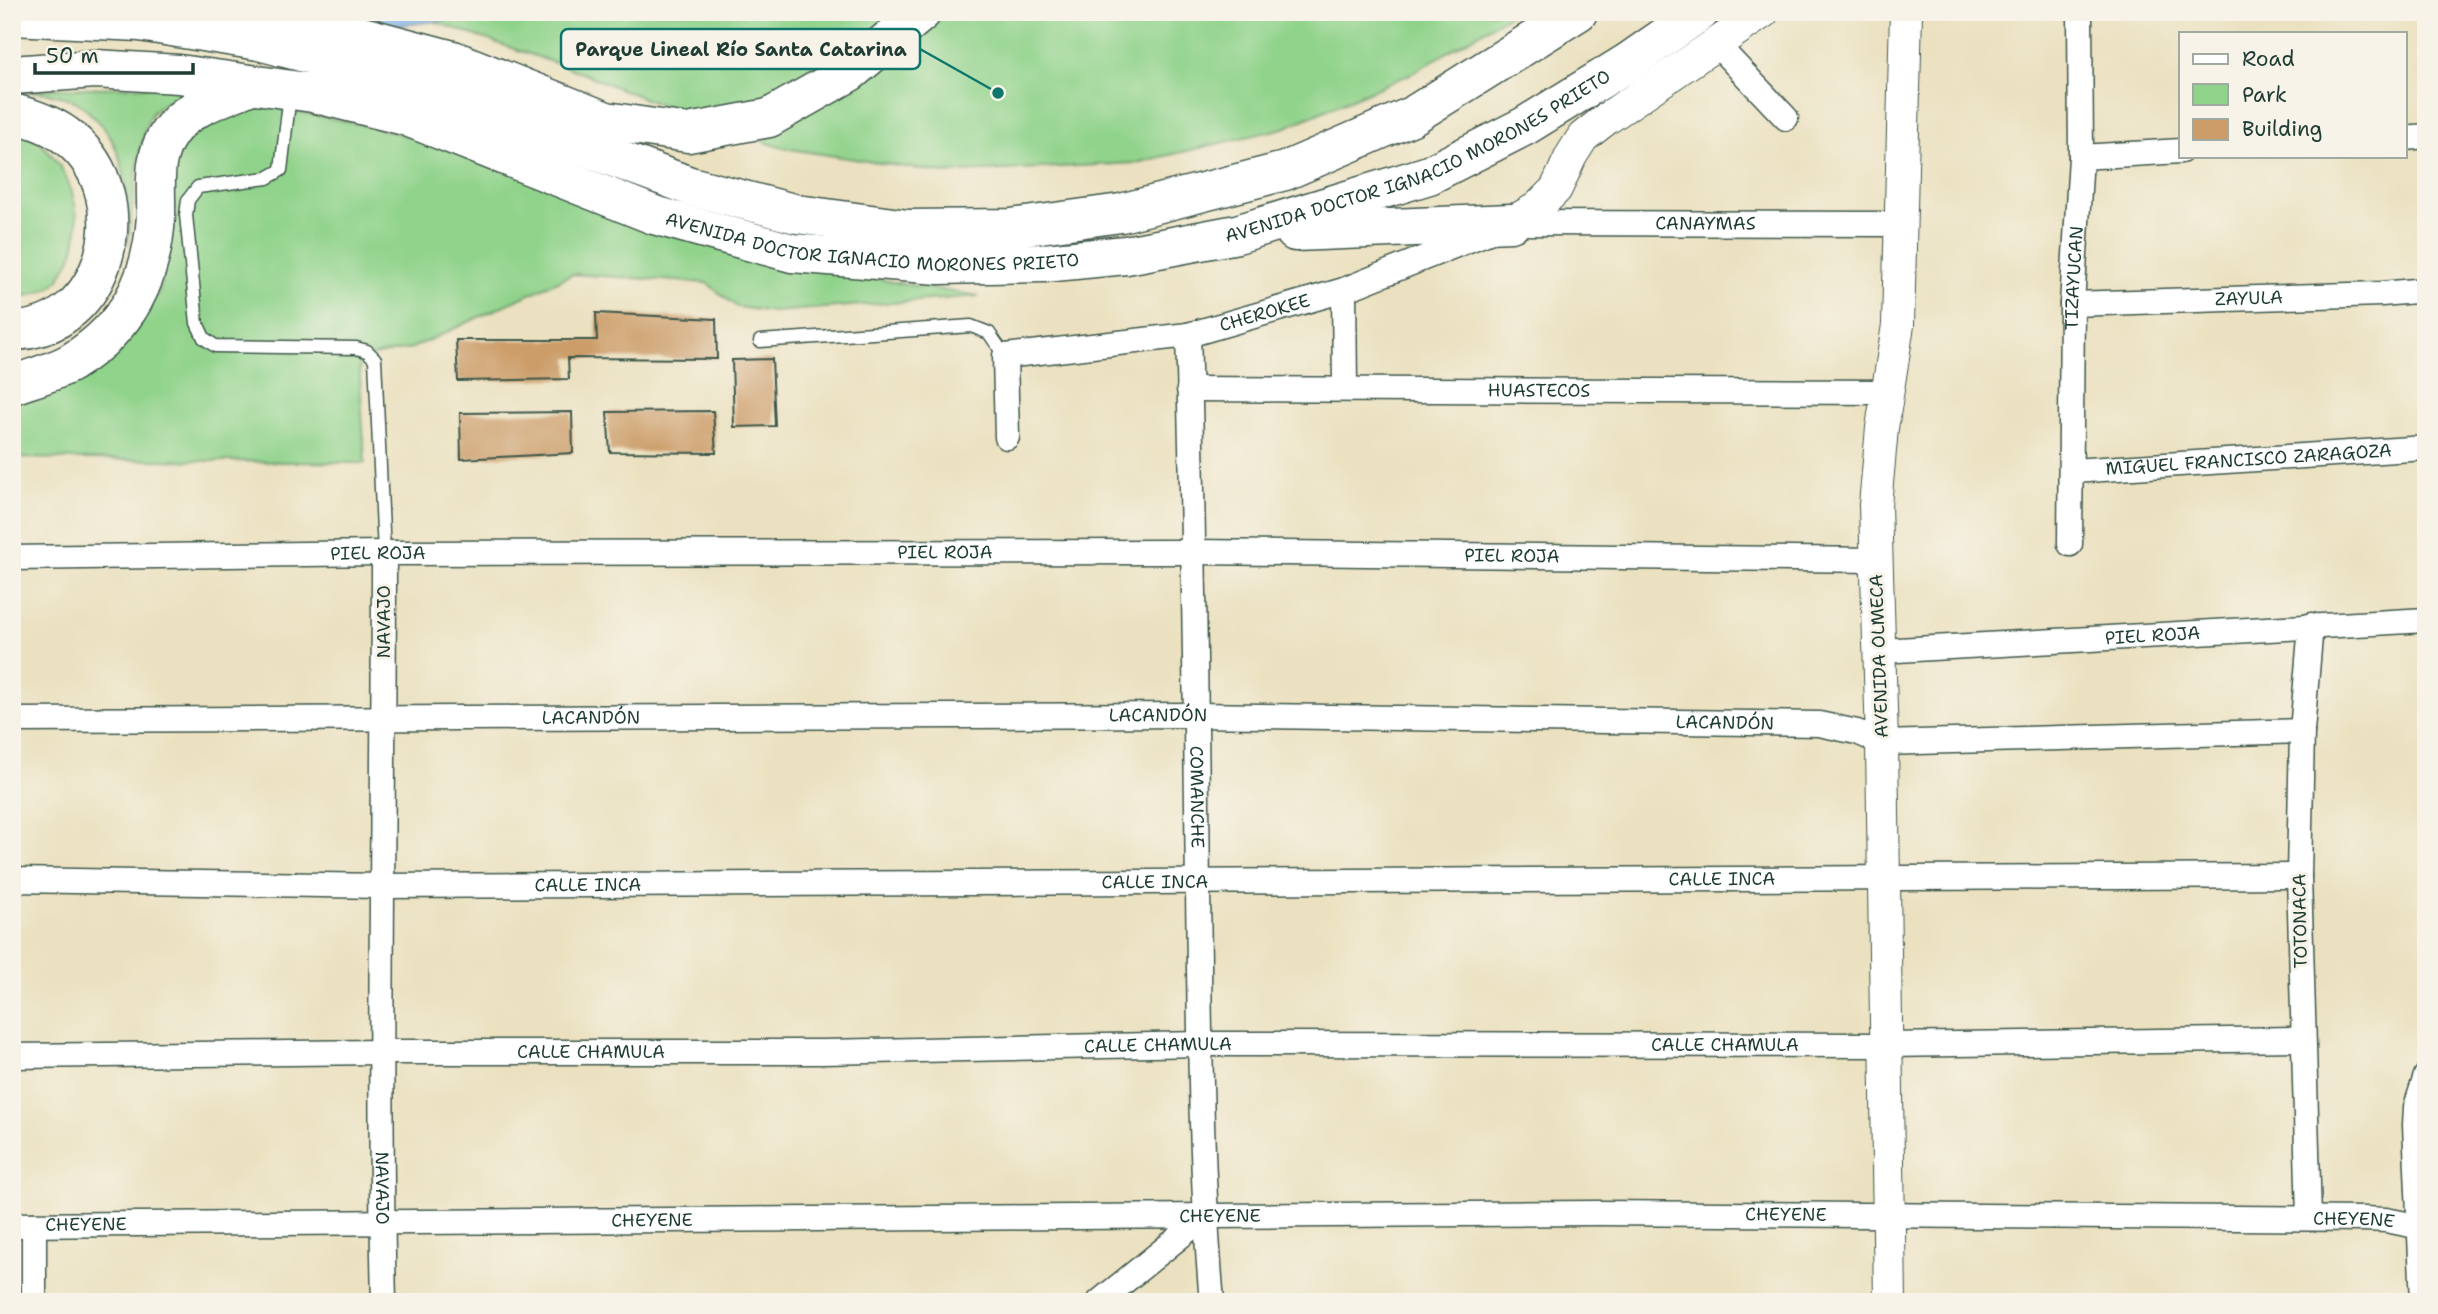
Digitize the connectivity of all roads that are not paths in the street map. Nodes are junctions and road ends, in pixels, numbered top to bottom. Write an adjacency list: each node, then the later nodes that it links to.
1 (272, 12): 2 (highway)
2 (922, 12)
3 (1606, 12): 8 (highway, AVENIDA DOCTOR IGNACIO MORONES PRIETO)
4 (1763, 12): 9 (street, AVENIDA DOCTOR IGNACIO MORONES PRIETO)
5 (1906, 12): 20 (street, AVENIDA OLMECA)
6 (2080, 12): 18 (street, TIZAYUCAN)
7 (12, 16): 8 (highway, AVENIDA DOCTOR IGNACIO MORONES PRIETO)
8 (1568, 19)
9 (1708, 28): 14 (street); 19 (street, AVENIDA DOCTOR IGNACIO MORONES PRIETO); 21 (highway, AVENIDA DOCTOR IGNACIO MORONES PRIETO)
10 (12, 75): 11 (highway, AVENIDA DOCTOR IGNACIO MORONES PRIETO)
11 (251, 85): 12 (highway, AVENIDA DOCTOR IGNACIO MORONES PRIETO); 29 (highway)
12 (291, 90): 21 (highway, AVENIDA DOCTOR IGNACIO MORONES PRIETO); 38 (lane, NAVAJO)
13 (12, 113): 25 (highway)
14 (1786, 118)
15 (2426, 136): 16 (street)
16 (2406, 138)
17 (2179, 151): 18 (street)
18 (2081, 157): 24 (street, TIZAYUCAN)
19 (1511, 223): 20 (street, CANAYMAS); 21 (highway); 22 (street, CHEROKEE)
20 (1899, 224): 32 (street, AVENIDA OLMECA)
21 (1237, 234)
22 (1344, 290): 26 (street, CHEROKEE); 30 (street)
23 (2426, 290): 24 (street, ZAYULA)
24 (2072, 304): 35 (street, TIZAYUCAN)
25 (12, 331)
26 (1188, 335): 28 (street, CHEROKEE); 31 (street, COMANCHE)
27 (760, 341): 28 (lane)
28 (1005, 356): 33 (street)
29 (12, 384)
30 (1345, 388): 31 (street, HUASTECOS); 32 (street, HUASTECOS)
31 (1189, 389): 37 (street, COMANCHE)
32 (1888, 392): 40 (street, AVENIDA OLMECA)
33 (1007, 436)
34 (2426, 448): 35 (street, MIGUEL FRANCISCO ZARAGOZA)
35 (2072, 471): 36 (street, TIZAYUCAN)
36 (2070, 544)
37 (1194, 552): 38 (street, PIEL ROJA); 40 (street, PIEL ROJA); 44 (street, COMANCHE)
38 (384, 554): 39 (street, PIEL ROJA); 45 (street, NAVAJO)
39 (12, 558)
40 (1875, 560): 43 (street, AVENIDA OLMECA)
41 (2426, 620): 42 (street, PIEL ROJA)
42 (2311, 625): 43 (street, PIEL ROJA); 47 (street, TOTONACA)
43 (1880, 650): 48 (street, AVENIDA OLMECA)
44 (1195, 715): 45 (street, LACANDÓN); 48 (street, LACANDÓN); 52 (street, COMANCHE)
45 (384, 718): 46 (street, LACANDÓN); 53 (street, NAVAJO)
46 (12, 720)
47 (2302, 732): 48 (street, LACANDÓN); 49 (street, TOTONACA)
48 (1882, 743): 51 (street, AVENIDA OLMECA)
49 (2298, 876): 51 (street, CALLE INCA); 54 (street, TOTONACA)
50 (12, 880): 53 (street, CALLE INCA)
51 (1882, 880): 52 (street, CALLE INCA); 56 (street, AVENIDA OLMECA)
52 (1198, 881): 53 (street, CALLE INCA); 55 (street, COMANCHE)
53 (382, 886): 57 (street, NAVAJO)
54 (2303, 1039): 56 (street, CALLE CHAMULA); 62 (street, TOTONACA)
55 (1200, 1044): 56 (street, CALLE CHAMULA); 57 (street, CALLE CHAMULA); 61 (street, COMANCHE)
56 (1887, 1045): 60 (street, AVENIDA OLMECA)
57 (383, 1052): 58 (street, CALLE CHAMULA); 63 (street, NAVAJO)
58 (12, 1056)
59 (2426, 1076): 65 (street)
60 (1887, 1214): 61 (street, CHEYENE); 62 (street, CHEYENE); 70 (street, AVENIDA OLMECA)
61 (1204, 1217): 63 (street, CHEYENE); 68 (street); 69 (street, COMANCHE)
62 (2309, 1218): 65 (street, CHEYENE)
63 (382, 1222): 64 (street, CHEYENE); 67 (street, NAVAJO)
64 (23, 1225): 66 (street)
65 (2422, 1227): 71 (street)
66 (34, 1302)
67 (384, 1302)
68 (1099, 1302)
69 (1212, 1302)
70 (1890, 1302)
71 (2423, 1302)

